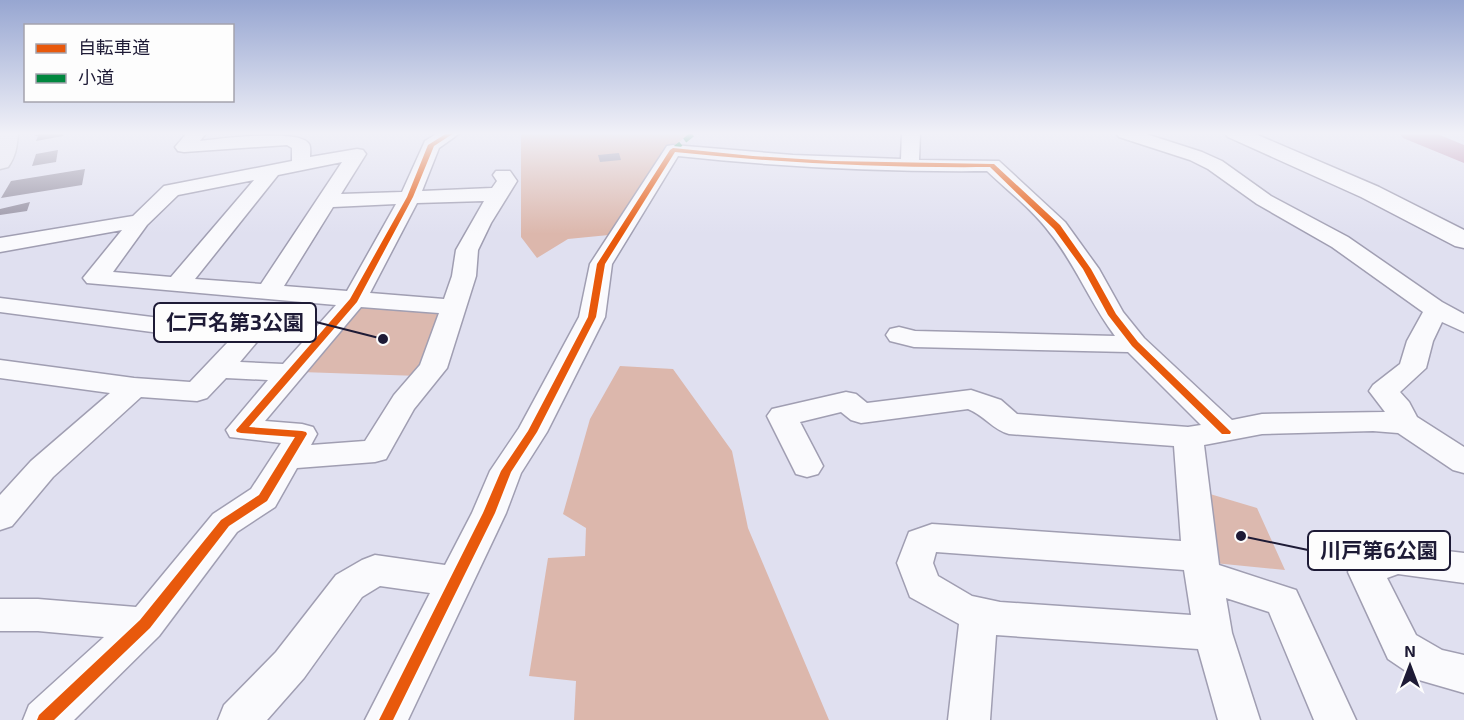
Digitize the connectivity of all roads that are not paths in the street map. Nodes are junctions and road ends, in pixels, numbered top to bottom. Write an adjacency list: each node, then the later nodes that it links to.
1 (288, 167): 8 (street)
2 (349, 167): 10 (street)
3 (422, 167): 9 (street)
4 (663, 167): 36 (street)
5 (994, 167): 22 (street)
6 (1217, 167): 20 (street)
7 (1312, 167): 12 (street)
8 (272, 170): 11 (street); 14 (street)
9 (410, 197): 10 (street); 16 (street); 18 (street)
10 (327, 201): 15 (street)
11 (140, 221): 13 (street); 14 (street)
12 (1464, 240)
13 (0, 245)
14 (178, 284): 15 (street)
15 (268, 292): 16 (street)
16 (354, 300): 18 (street); 25 (street)
17 (0, 305): 24 (street)
18 (454, 307): 30 (street)
19 (1433, 316): 27 (street)
20 (1464, 324)
21 (899, 335): 22 (street)
22 (1135, 344): 28 (street)
23 (0, 369): 26 (street)
24 (220, 369): 25 (street); 26 (street)
25 (288, 373): 30 (street)
26 (134, 387): 33 (street)
27 (1405, 423): 28 (street); 31 (street)
28 (1227, 432): 29 (street)
29 (1188, 436): 32 (street); 34 (street)
30 (286, 458): 39 (street)
31 (1464, 462)
32 (807, 466)
33 (0, 517)
34 (1202, 566): 38 (street); 40 (street); 47 (street)
35 (1464, 568): 41 (street)
36 (455, 582): 43 (street); 44 (street)
37 (0, 615): 39 (street)
38 (979, 615): 40 (street); 45 (street)
39 (145, 624): 42 (street)
40 (1213, 633): 46 (street)
41 (1464, 674)
42 (44, 720)
43 (239, 720)
44 (386, 720)
45 (969, 720)
46 (1239, 720)
47 (1335, 720)

